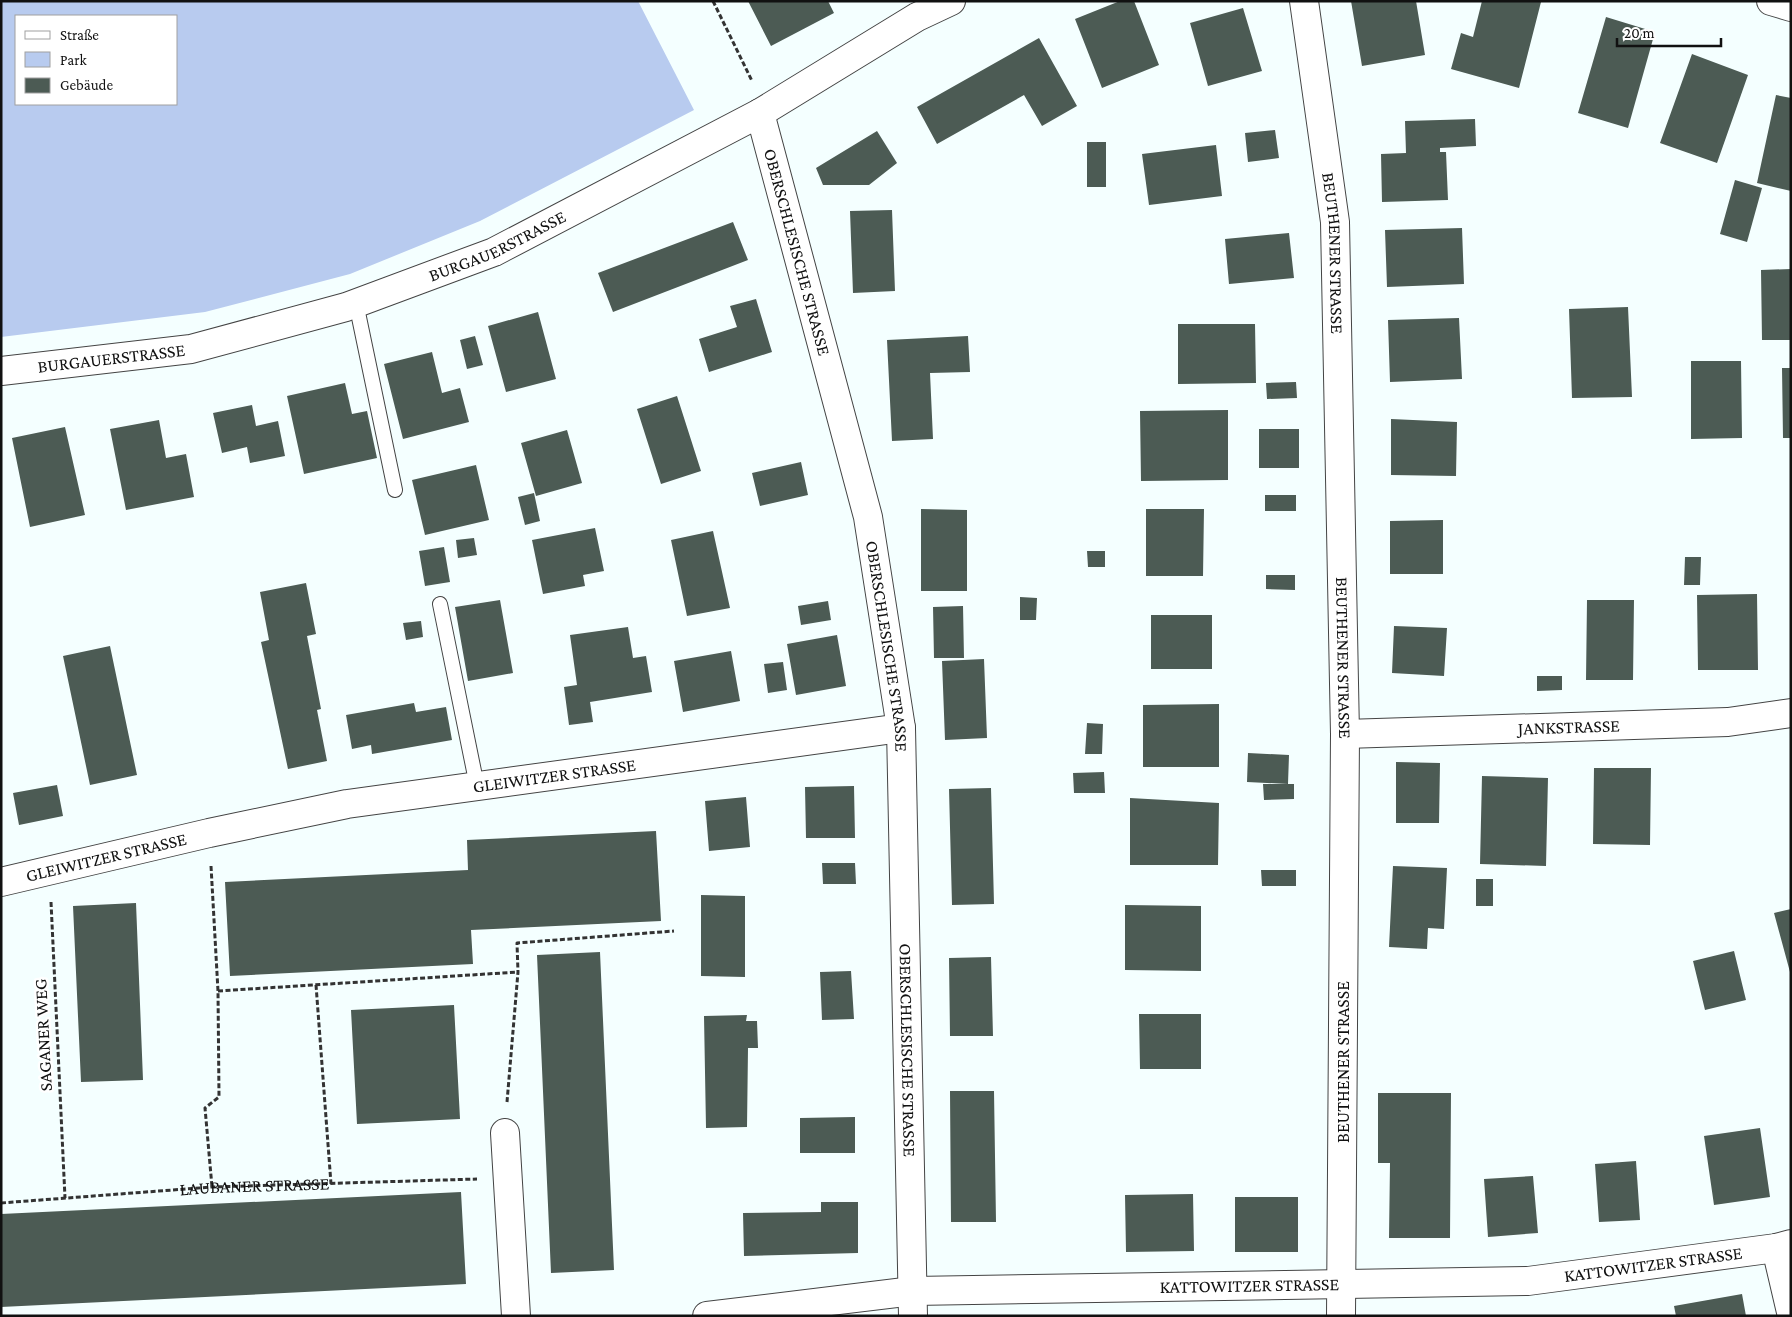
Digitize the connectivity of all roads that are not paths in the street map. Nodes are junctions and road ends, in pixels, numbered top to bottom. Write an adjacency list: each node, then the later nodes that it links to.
1 (950, 1): 5 (street, BURGAUERSTRASSE)
2 (1304, 1): 12 (street, BEUTHENER STRASSE)
3 (1771, 1): 4 (street)
4 (1791, 7)
5 (760, 113): 6 (street, BURGAUERSTRASSE); 11 (street, OBERSCHLESISCHE STRASSE)
6 (356, 303): 7 (street, BURGAUERSTRASSE); 8 (lane)
7 (1, 371)
8 (395, 490)
9 (440, 604): 13 (lane)
10 (1791, 713): 12 (street, JANKSTRASSE)
11 (901, 728): 13 (street, GLEIWITZER STRASSE); 18 (street, OBERSCHLESISCHE STRASSE)
12 (1345, 734): 17 (street, BEUTHENER STRASSE)
13 (477, 786): 14 (street, GLEIWITZER STRASSE)
14 (1, 882)
15 (505, 1133): 20 (street)
16 (1783, 1246): 17 (street, KATTOWITZER STRASSE); 19 (street)
17 (1341, 1284): 18 (street, KATTOWITZER STRASSE); 22 (street, BEUTHENER STRASSE)
18 (913, 1303): 21 (street, KATTOWITZER STRASSE)
19 (1791, 1312)
20 (516, 1316)
21 (707, 1316)
22 (1340, 1316)

